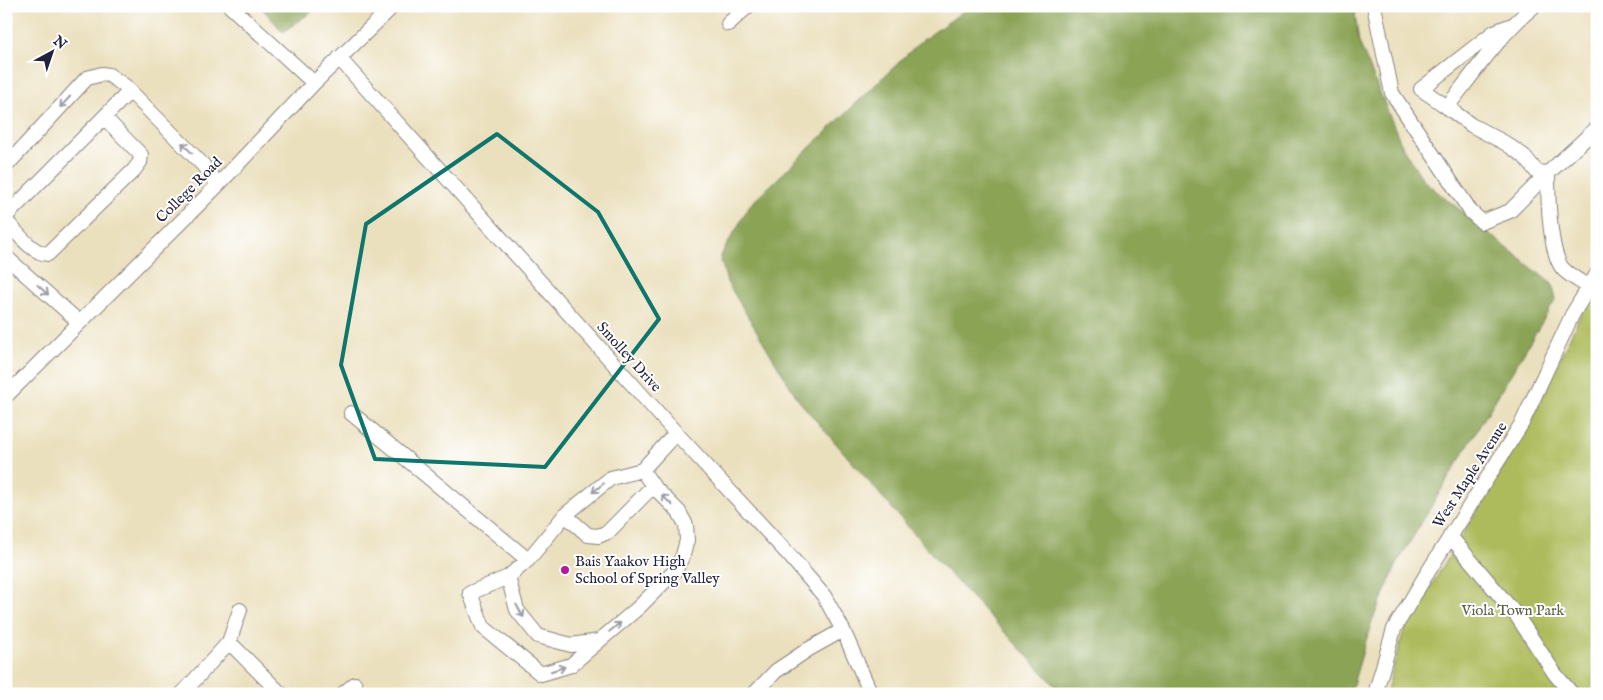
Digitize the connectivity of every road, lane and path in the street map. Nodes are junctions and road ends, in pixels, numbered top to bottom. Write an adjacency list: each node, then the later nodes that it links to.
1 (230, 6): 9 (street)
2 (393, 6): 8 (street, College Road)
3 (748, 6): 6 (street)
4 (1374, 6): 15 (street)
5 (1534, 6): 7 (street)
6 (728, 24)
7 (1515, 24): 11 (street); 11 (street)
8 (339, 58): 9 (street, College Road); 25 (street, Smolley Drive)
9 (314, 83): 16 (street, College Road)
10 (130, 91): 12 (street); 14 (street, one-way to 14); 16 (street, one-way to 10)
11 (1447, 107): 15 (street)
12 (104, 117): 17 (street); 18 (street)
13 (1597, 128): 15 (street)
14 (6, 166)
15 (1548, 173): 21 (street)
16 (218, 185): 22 (street, College Road)
17 (6, 216)
18 (6, 221)
19 (6, 257): 22 (street, one-way to 22)
20 (1597, 274): 21 (street, West Maple Avenue)
21 (1589, 288): 29 (street, West Maple Avenue)
22 (79, 322): 23 (street, College Road)
23 (6, 396)
24 (350, 413): 30 (street)
25 (676, 433): 26 (street); 33 (street, Smolley Drive)
26 (642, 470): 27 (street); 28 (street, one-way to 28)
27 (653, 486): 28 (street); 34 (street, one-way to 27)
28 (565, 515): 30 (street)
29 (1450, 536): 42 (street, West Maple Avenue); 43 (street)
30 (528, 560): 31 (street)
31 (508, 577): 34 (street, one-way to 34); 34 (street, one-way to 34)
32 (240, 610): 35 (street)
33 (843, 630): 40 (street); 41 (street, Smolley Drive)
34 (599, 640)
35 (229, 642): 37 (street); 38 (street)
36 (355, 684): 39 (street)
37 (182, 694)
38 (281, 694)
39 (343, 694)
40 (754, 694)
41 (871, 694)
42 (1375, 694)
43 (1572, 694)

